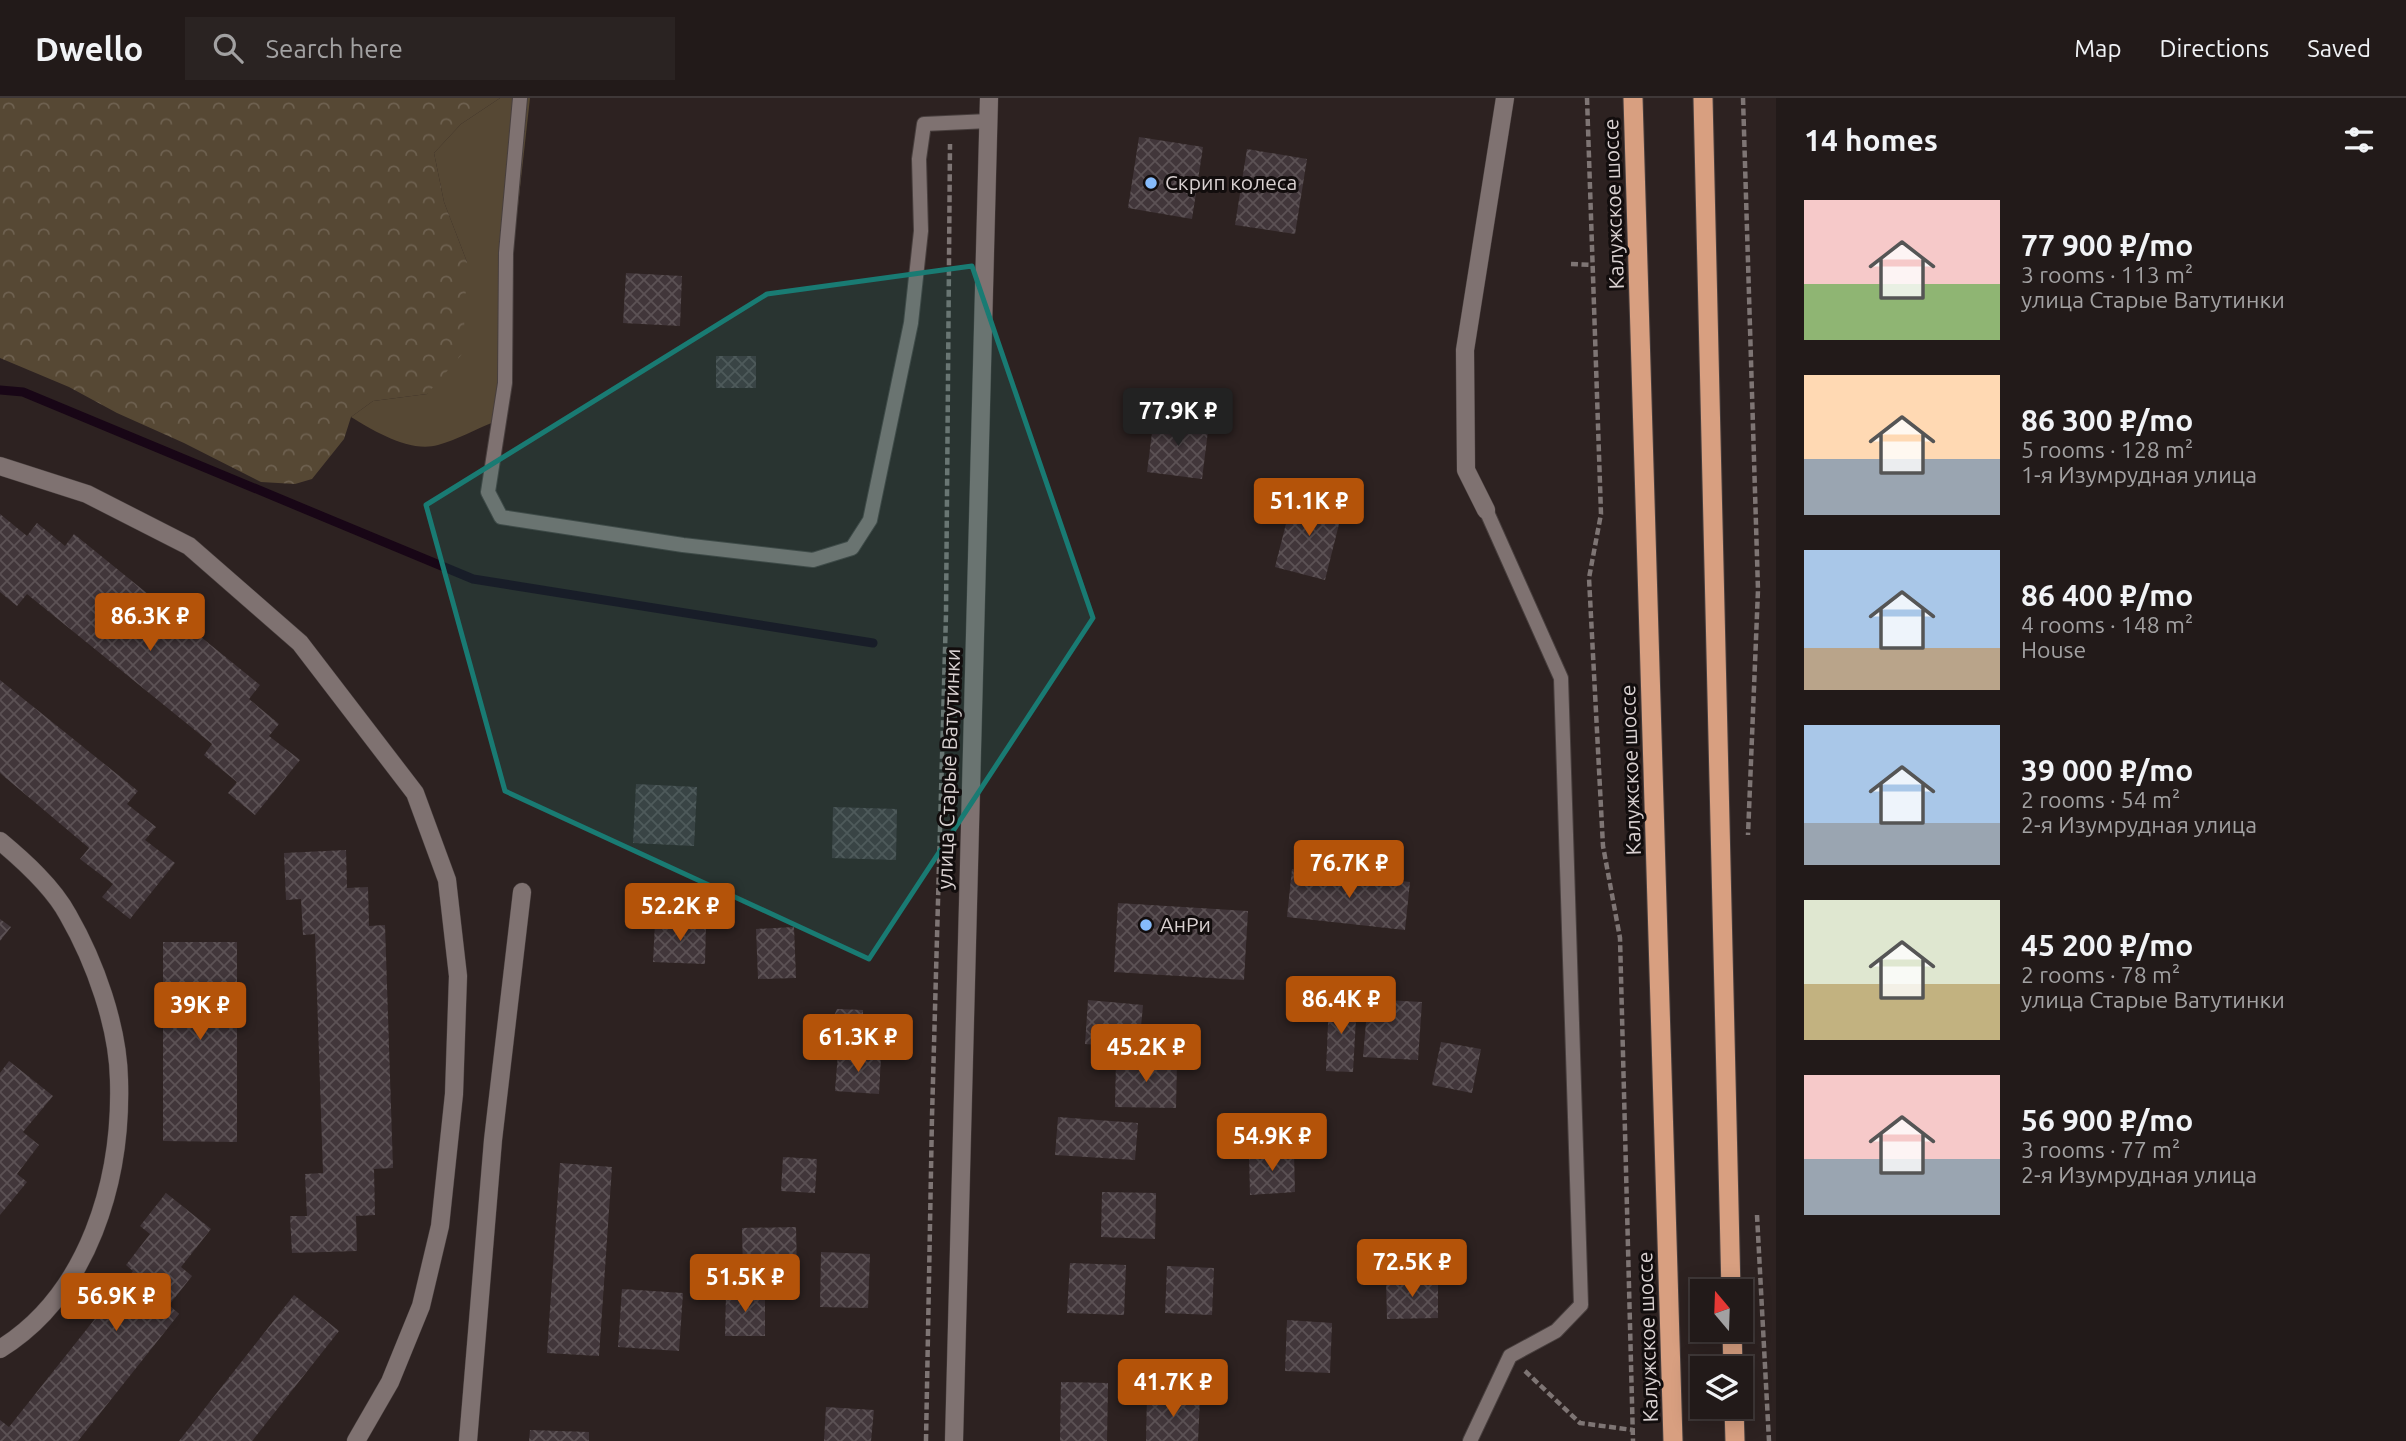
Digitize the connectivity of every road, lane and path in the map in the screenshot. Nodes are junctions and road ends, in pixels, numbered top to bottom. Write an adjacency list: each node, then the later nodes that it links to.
1 (520, 98): 9 (lane)
2 (989, 98): 8 (street, улица Старые Ватутинки)
3 (1505, 98): 15 (street)
4 (1587, 98): 12 (path)
5 (1633, 98): 31 (highway, Калужское шоссе)
6 (1703, 98): 20 (highway)
7 (1743, 98): 11 (path)
8 (989, 121): 9 (lane); 28 (street, улица Старые Ватутинки)
9 (951, 122): 27 (path)
10 (1571, 264): 12 (path)
11 (1748, 264): 13 (path); 17 (path)
12 (1592, 265): 24 (path)
13 (1755, 265)
14 (0, 466): 25 (street)
15 (1486, 510): 22 (lane)
16 (0, 841): 21 (street)
17 (1747, 846)
18 (522, 892): 26 (street)
19 (1757, 1209): 33 (path)
20 (1731, 1279)
21 (0, 1349)
22 (1510, 1356): 24 (path); 29 (lane)
23 (1734, 1419): 32 (highway)
24 (1633, 1430): 30 (path)
25 (356, 1441)
26 (468, 1441)
27 (926, 1441)
28 (954, 1441)
29 (1470, 1441)
30 (1633, 1441)
31 (1673, 1441)
32 (1735, 1441)
33 (1769, 1441)

